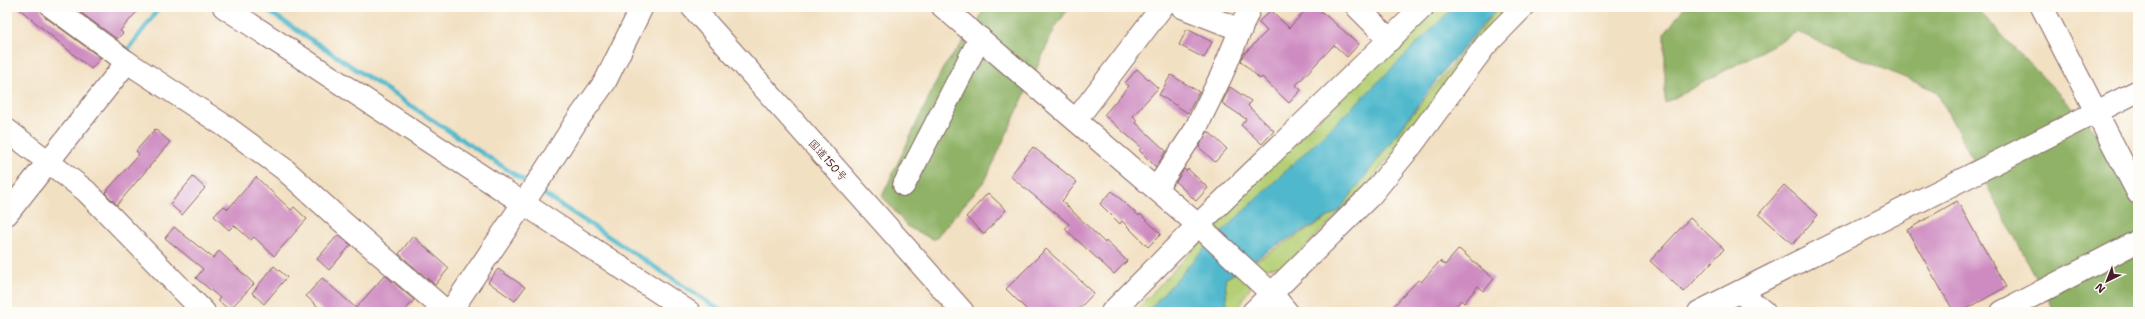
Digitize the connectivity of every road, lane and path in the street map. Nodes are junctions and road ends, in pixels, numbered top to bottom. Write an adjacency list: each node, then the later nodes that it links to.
1 (52, 7): 16 (main road)
2 (224, 7): 25 (main road)
3 (642, 7): 25 (main road)
4 (692, 7): 34 (main road, 国道150号)
5 (943, 7): 14 (main road)
6 (1162, 7): 19 (main road)
7 (1182, 7): 13 (main road)
8 (1250, 7): 13 (main road)
9 (1357, 7): 15 (main road)
10 (1423, 7): 15 (main road)
11 (1523, 7): 30 (main road)
12 (2042, 7): 18 (main road)
13 (1241, 30): 23 (main road)
14 (980, 38): 19 (main road); 22 (main road)
15 (1390, 40): 27 (main road)
16 (127, 62): 21 (main road); 32 (main road)
17 (2138, 91): 18 (main road)
18 (2096, 113): 24 (main road); 29 (main road)
19 (1076, 120): 23 (main road)
20 (7, 130): 21 (main road)
21 (48, 161): 26 (main road); 31 (main road)
22 (904, 185)
23 (1156, 190): 27 (main road)
24 (2138, 194)
25 (523, 202): 32 (main road); 33 (main road)
26 (7, 214)
27 (1202, 229): 30 (main road); 35 (main road)
28 (2138, 241): 40 (main road)
29 (1740, 292): 38 (main road); 39 (main road)
30 (1272, 294): 36 (main road); 37 (main road)
31 (204, 312)
32 (448, 312)
33 (689, 312)
34 (963, 312)
35 (1112, 312)
36 (1253, 312)
37 (1287, 312)
38 (1699, 312)
39 (1764, 312)
40 (2002, 312)

